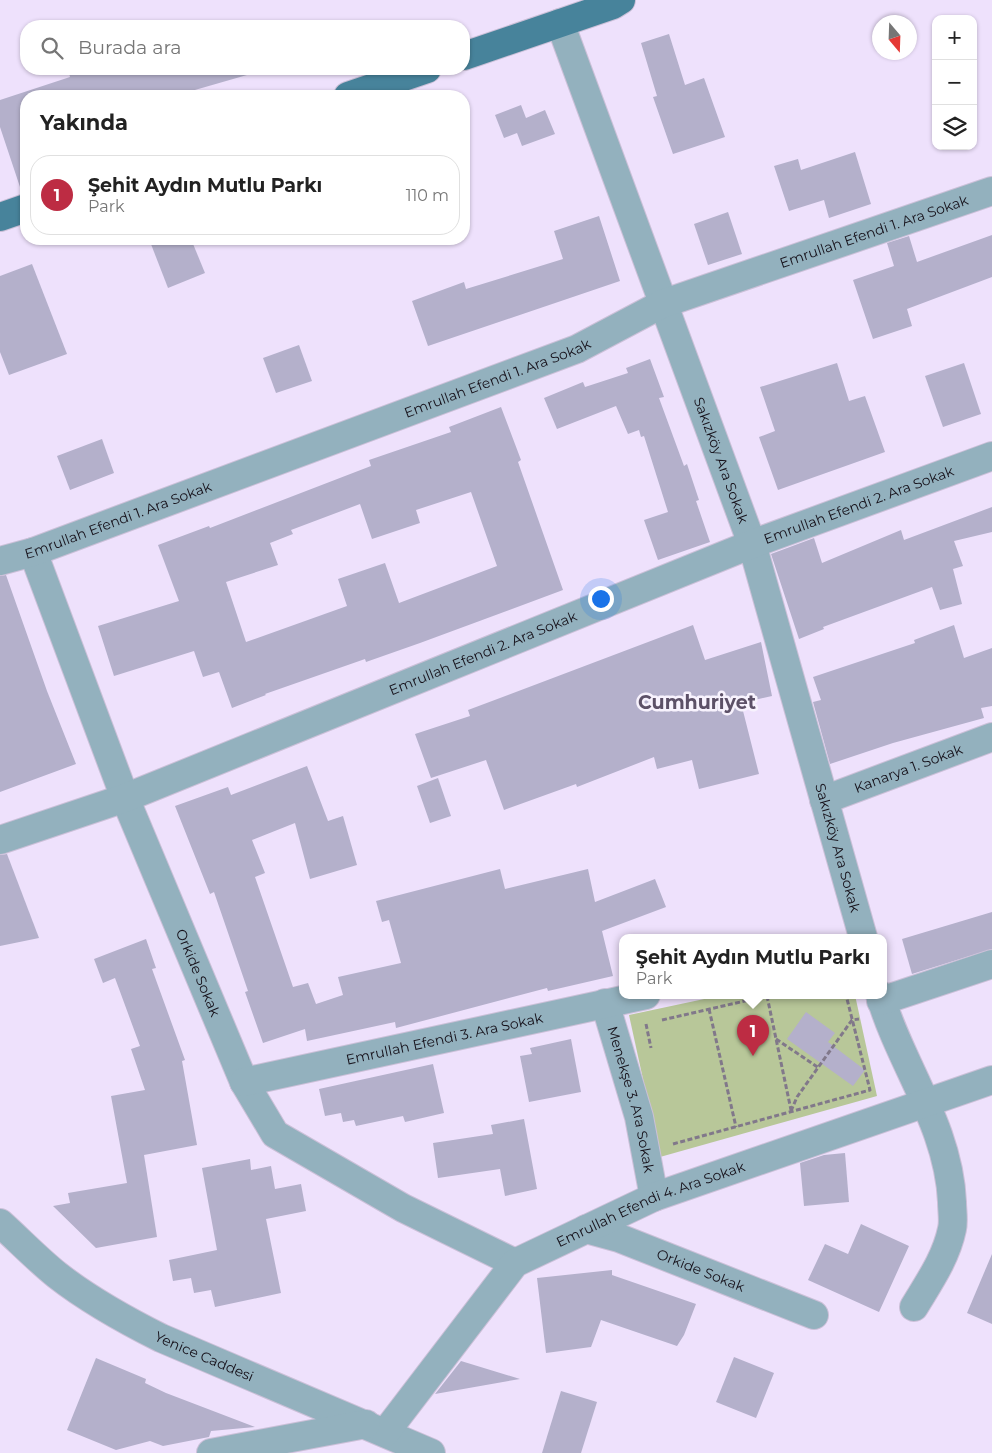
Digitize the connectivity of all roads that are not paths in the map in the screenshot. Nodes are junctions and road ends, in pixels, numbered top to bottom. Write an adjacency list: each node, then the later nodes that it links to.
1 (615, 2): 2 (main road)
2 (560, 23): 3 (main road); 9 (street, Sakızköy Ara Sokak)
3 (470, 54)
4 (410, 75): 5 (main road)
5 (366, 90)
6 (992, 191): 9 (street, Emrullah Efendi 1. Ara Sokak)
7 (20, 210): 8 (main road)
8 (0, 217)
9 (662, 304): 11 (street, Sakızköy Ara Sokak); 12 (street, Emrullah Efendi 1. Ara Sokak)
10 (992, 456): 11 (street, Emrullah Efendi 2. Ara Sokak)
11 (752, 544): 15 (street, Emrullah Efendi 2. Ara Sokak); 16 (street, Sakızköy Ara Sokak)
12 (33, 552): 13 (street, Emrullah Efendi 1. Ara Sokak); 15 (street, Orkide Sokak)
13 (0, 561)
14 (992, 737): 16 (street, Kanarya 1. Sokak)
15 (125, 798): 17 (street, Emrullah Efendi 2. Ara Sokak); 24 (street, Orkide Sokak)
16 (824, 800): 18 (street, Sakızköy Ara Sokak)
17 (0, 840)
18 (861, 934)
19 (992, 964): 22 (street)
20 (626, 999): 21 (street, Emrullah Efendi 3. Ara Sokak)
21 (605, 1003): 24 (street, Emrullah Efendi 3. Ara Sokak); 26 (street, Menekşe 3. Ara Sokak)
22 (882, 1003): 25 (street)
23 (992, 1080): 25 (street, Emrullah Efendi 4. Ara Sokak)
24 (244, 1082): 29 (street, Orkide Sokak)
25 (927, 1102): 26 (street, Emrullah Efendi 4. Ara Sokak); 30 (street)
26 (654, 1197): 28 (street, Emrullah Efendi 4. Ara Sokak)
27 (0, 1223): 32 (street, Yenice Caddesi)
28 (586, 1229): 29 (street, Emrullah Efendi 4. Ara Sokak); 31 (street, Orkide Sokak)
29 (515, 1263): 32 (street, Emrullah Efendi 4. Ara Sokak)
30 (914, 1307)
31 (814, 1314)
32 (376, 1428): 33 (street); 34 (street, Yenice Caddesi)
33 (211, 1453)
34 (431, 1453)

